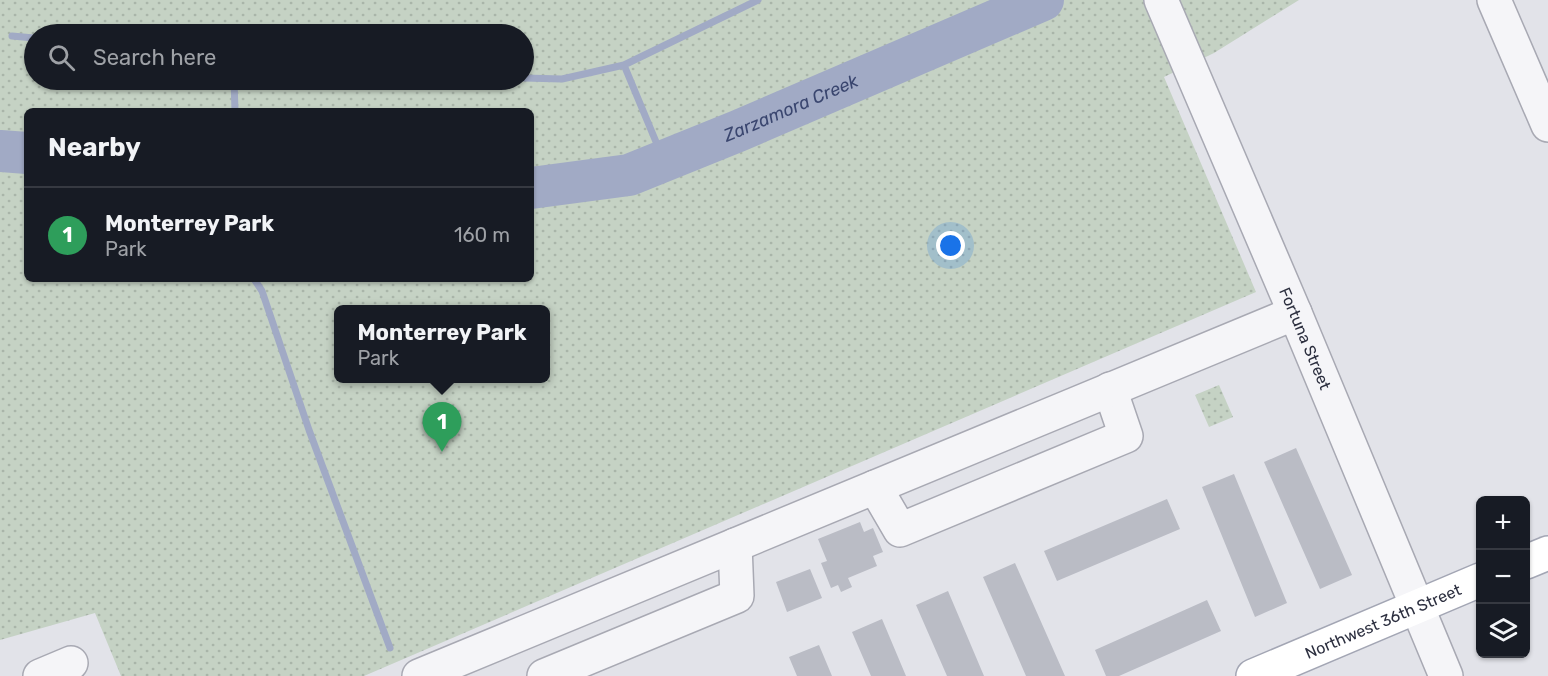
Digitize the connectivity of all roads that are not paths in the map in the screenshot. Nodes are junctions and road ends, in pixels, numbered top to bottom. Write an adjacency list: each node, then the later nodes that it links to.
1 (1161, 0): 4 (street, Fortuna Street)
2 (1494, 0): 3 (street)
3 (1548, 125)
4 (1295, 313): 5 (street); 11 (street, Fortuna Street)
5 (1110, 389): 6 (street); 6 (street)
6 (875, 487): 7 (street)
7 (735, 545): 14 (street); 15 (street)
8 (1548, 552): 9 (main road)
9 (1530, 560)
10 (1476, 582): 11 (main road, Northwest 36th Street)
11 (1417, 607): 16 (main road, Northwest 36th Street); 17 (street, Fortuna Street)
12 (71, 663): 13 (street)
13 (40, 676)
14 (419, 676)
15 (544, 676)
16 (1253, 676)
17 (1446, 676)

